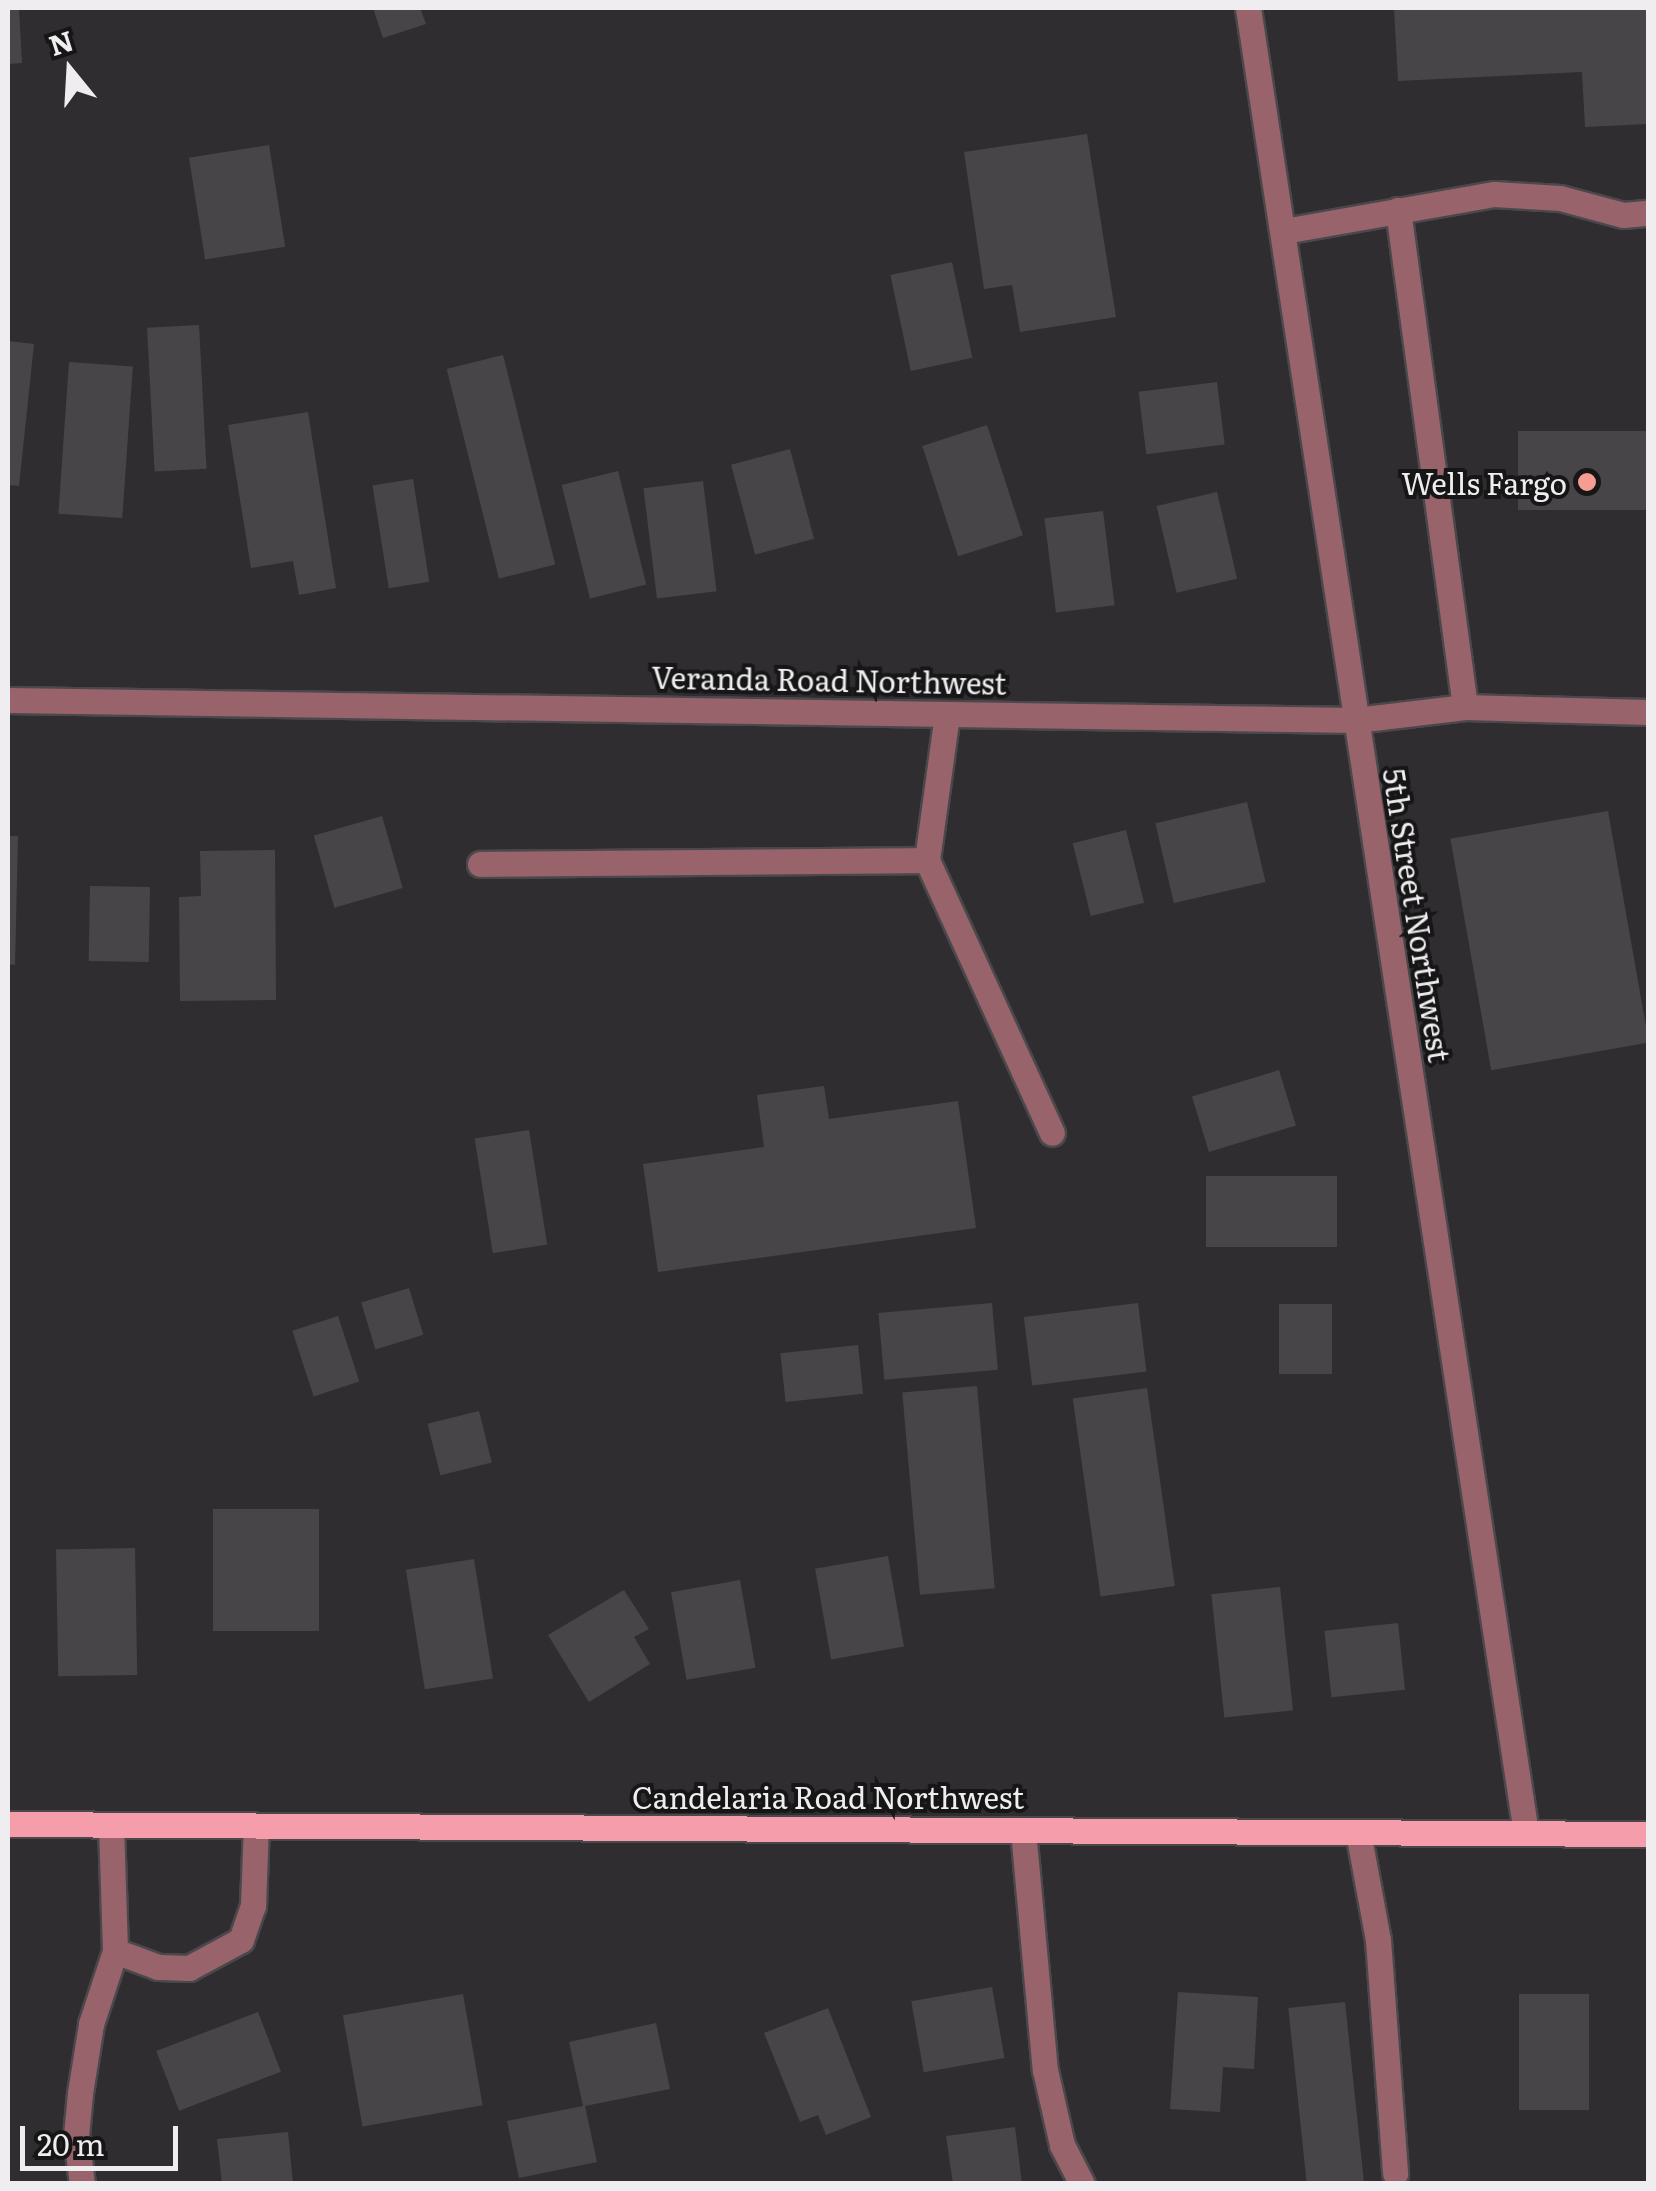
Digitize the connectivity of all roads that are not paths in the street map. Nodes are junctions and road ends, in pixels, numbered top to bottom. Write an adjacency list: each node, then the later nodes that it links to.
1 (1248, 8): 4 (street, 5th Street Northwest)
2 (1398, 210): 3 (street); 4 (street); 6 (street)
3 (1636, 214)
4 (1284, 230): 9 (street, 5th Street Northwest)
5 (8, 700): 8 (street, Veranda Road Northwest)
6 (1465, 707): 7 (street, Veranda Road Northwest); 9 (street, Veranda Road Northwest)
7 (1648, 712)
8 (947, 714): 9 (street, Veranda Road Northwest); 10 (street)
9 (1356, 720): 18 (street, 5th Street Northwest)
10 (927, 860): 11 (street); 12 (street)
11 (480, 864)
12 (1052, 1132)
13 (8, 1824): 14 (main road, Candelaria Road Northwest)
14 (111, 1825): 15 (main road, Candelaria Road Northwest); 20 (street)
15 (256, 1826): 16 (main road, Candelaria Road Northwest); 20 (street)
16 (1023, 1830): 17 (main road, Candelaria Road Northwest); 23 (street)
17 (1358, 1832): 18 (main road, Candelaria Road Northwest); 21 (street)
18 (1526, 1833): 19 (main road, Candelaria Road Northwest)
19 (1648, 1834)
20 (115, 1951): 22 (street)
21 (1395, 2173)
22 (82, 2184)
23 (1082, 2184)

